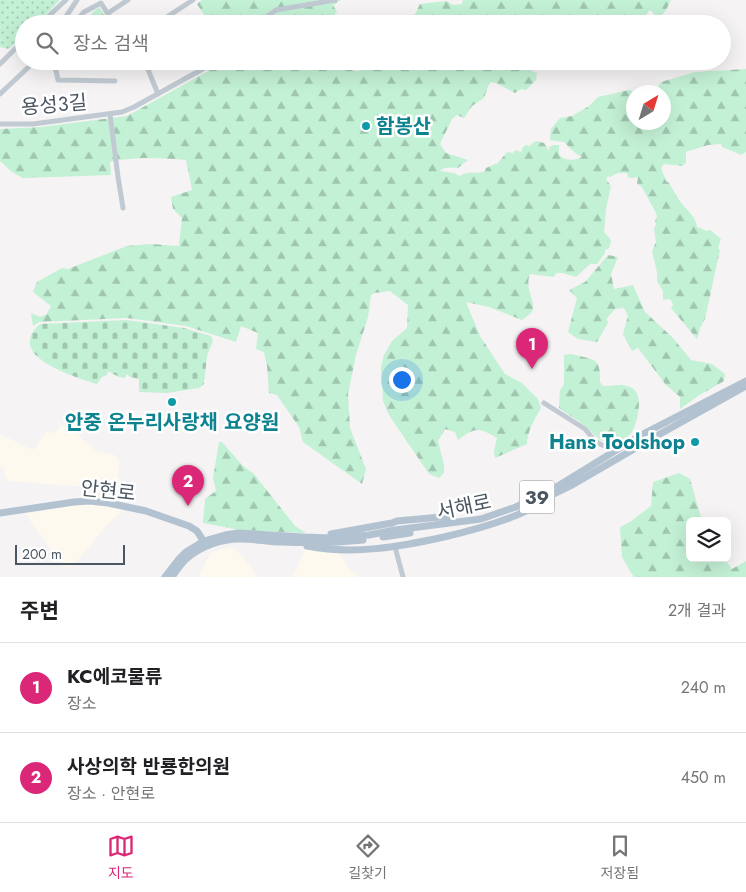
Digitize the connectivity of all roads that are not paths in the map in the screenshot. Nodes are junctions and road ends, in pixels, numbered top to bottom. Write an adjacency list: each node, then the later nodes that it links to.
1 (66, 0): 7 (street)
2 (77, 0): 8 (street)
3 (128, 0): 6 (street)
4 (193, 0): 10 (street)
5 (335, 0): 11 (street)
6 (108, 13): 9 (street)
7 (50, 15)
8 (67, 15)
9 (81, 15)
10 (170, 15)
11 (269, 15)
12 (15, 49): 13 (street)
13 (0, 64)
14 (25, 70): 19 (street)
15 (56, 70): 18 (street)
16 (148, 70): 20 (street)
17 (201, 70): 20 (street, 용성3길)
18 (116, 81)
19 (0, 94)
20 (158, 94): 21 (street, 용성3길)
21 (110, 114): 22 (street, 용성3길); 23 (street, 용성3길)
22 (0, 124)
23 (123, 208)
24 (746, 380): 27 (main road, 서해로 / 39)
25 (746, 386): 28 (main road, 서해로 / 39)
26 (544, 403): 27 (street)
27 (616, 451): 30 (main road, 서해로 / 39)
28 (554, 494): 32 (main road, 서해로 / 39); 34 (main road)
29 (0, 513): 33 (main road, 안현로)
30 (459, 522): 31 (main road, 서해로 / 39); 31 (main road)
31 (316, 538): 33 (main road, 서해로 / 39)
32 (295, 542): 33 (main road, 서해로 / 39); 34 (main road)
33 (205, 544): 35 (main road, 서해로 / 39); 36 (main road, 서해로 / 39)
34 (395, 547): 37 (street)
35 (165, 577)
36 (172, 577)
37 (403, 577)

